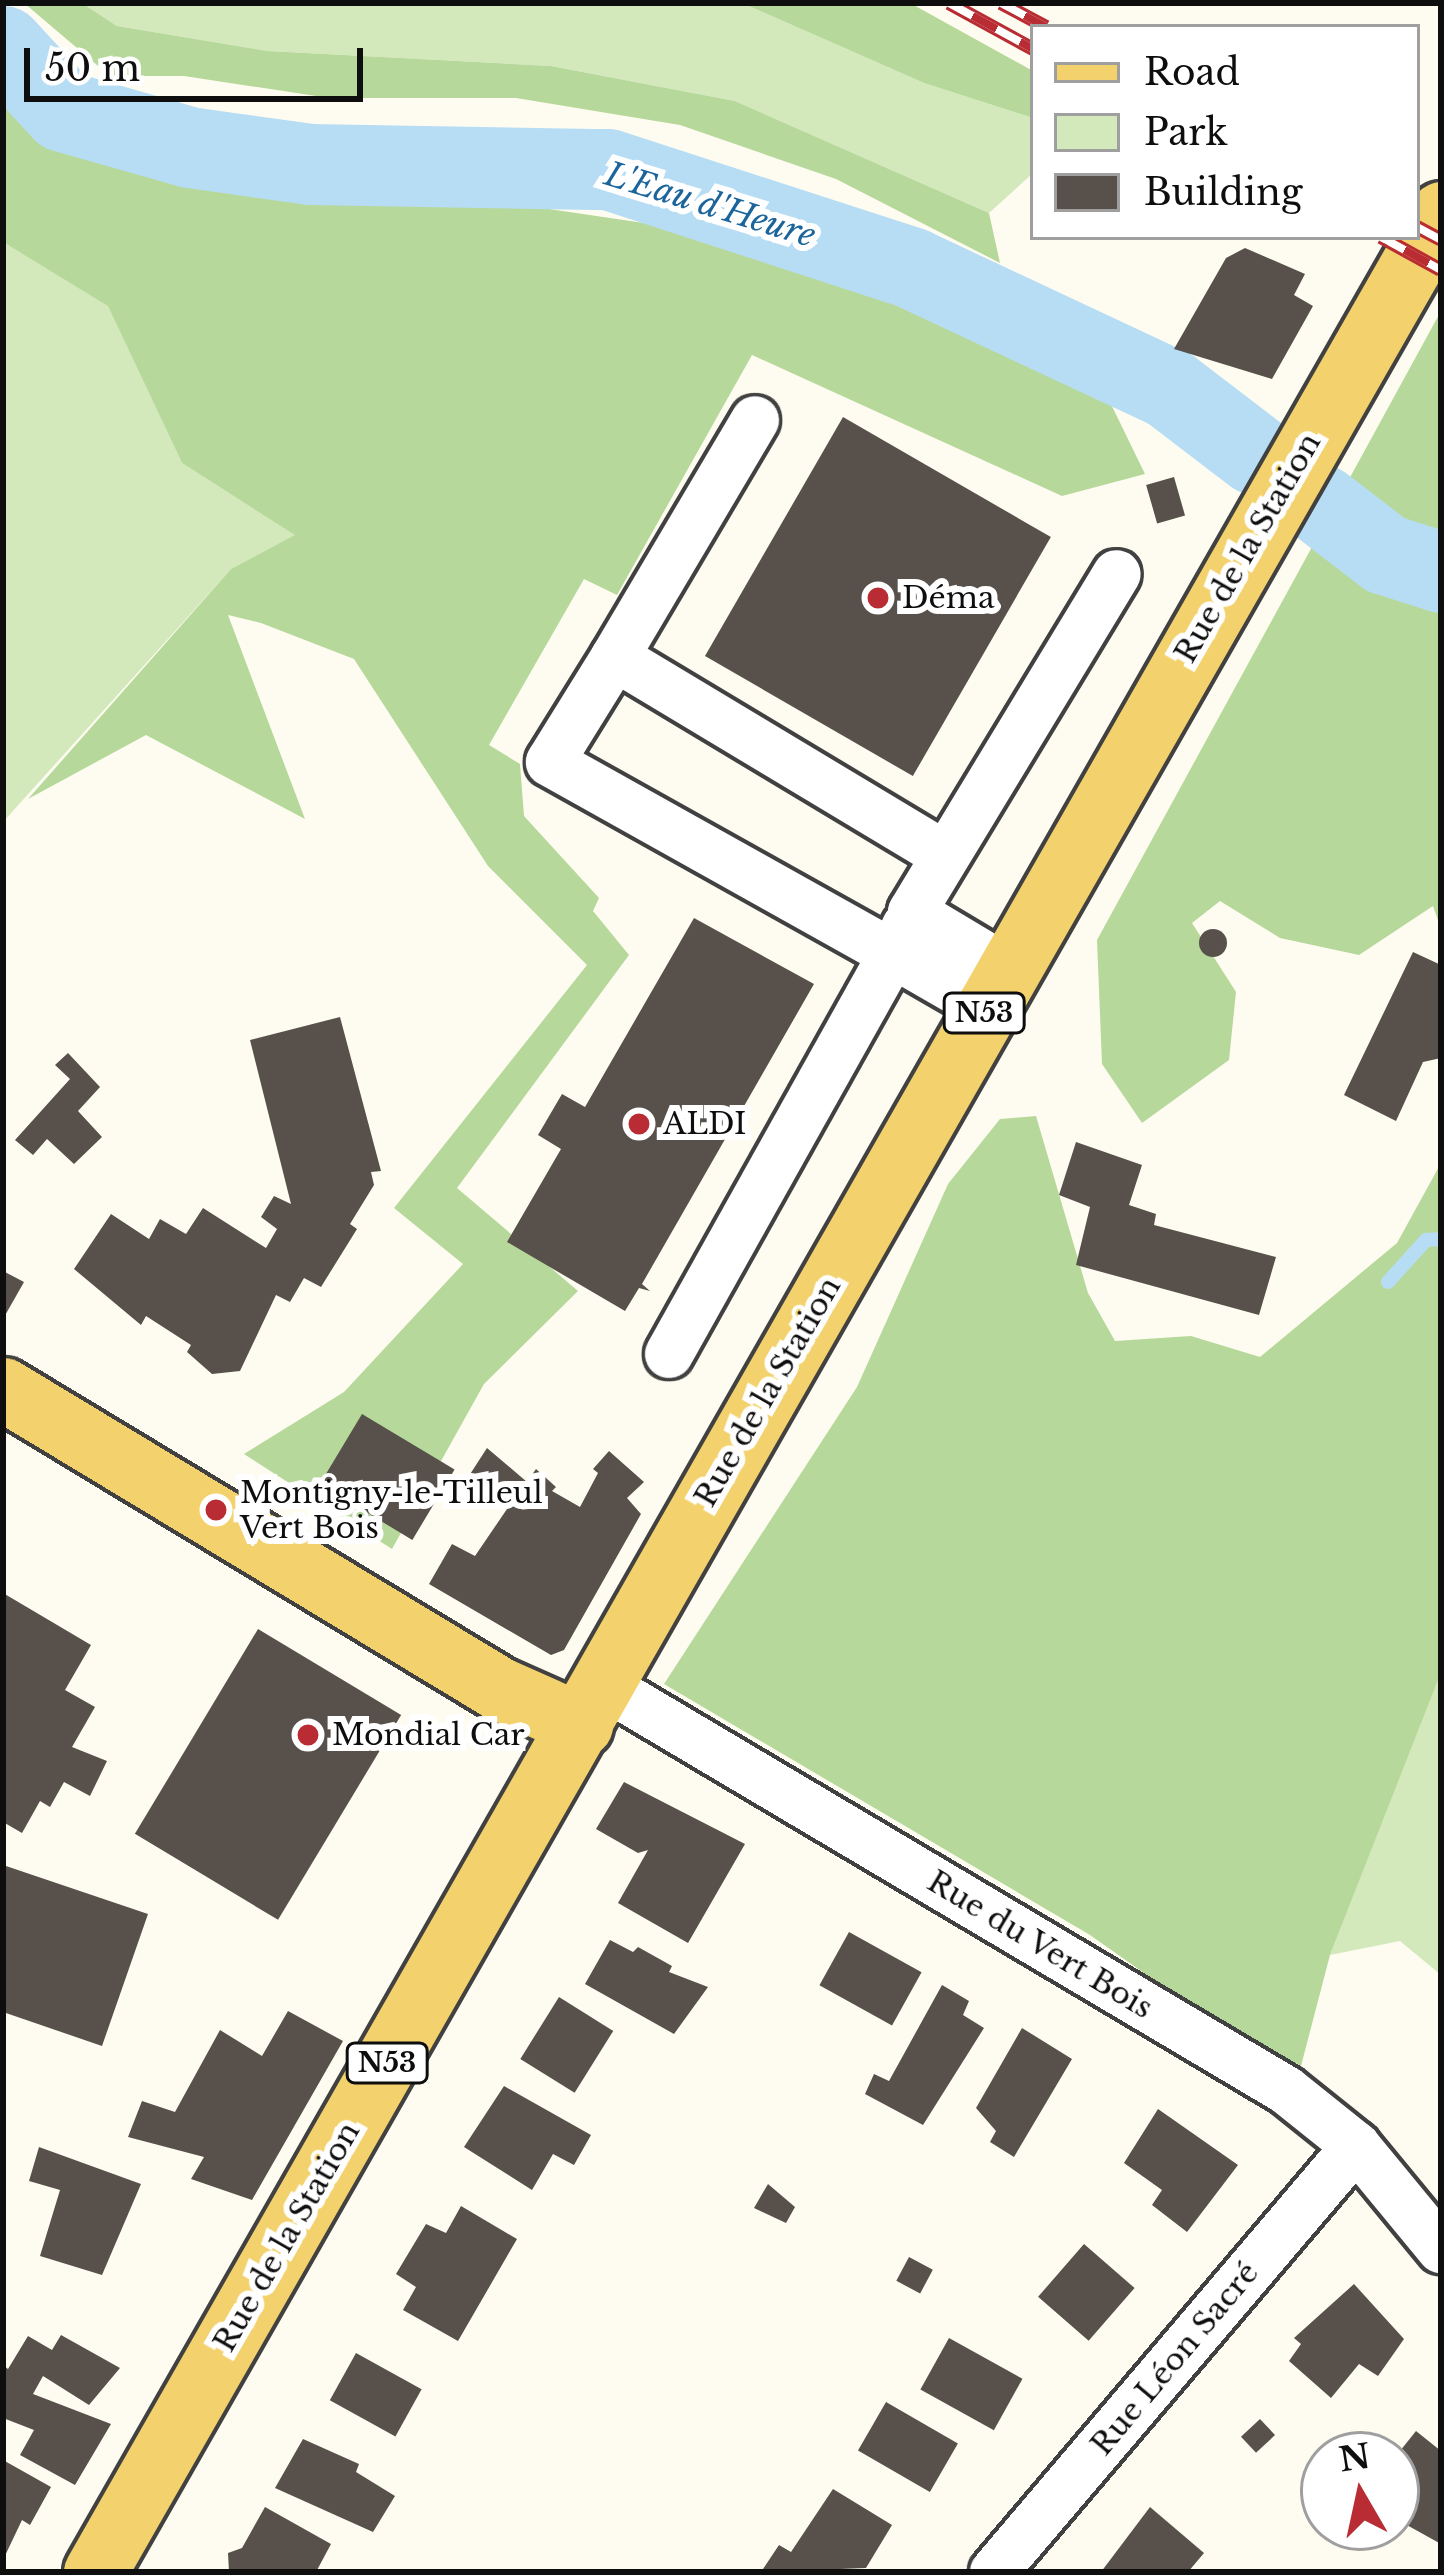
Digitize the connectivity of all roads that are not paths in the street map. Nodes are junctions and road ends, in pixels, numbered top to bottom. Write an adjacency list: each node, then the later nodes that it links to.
1 (1441, 213): 7 (main road, Rue de la Station / N53)
2 (755, 420): 4 (street)
3 (1117, 574): 5 (street)
4 (616, 657): 5 (street); 6 (street)
5 (946, 855): 6 (street)
6 (903, 933): 7 (street); 8 (street)
7 (998, 989): 10 (main road, Rue de la Station / N53)
8 (669, 1354)
9 (3, 1389): 10 (main road)
10 (592, 1705): 11 (street, Rue du Vert Bois); 13 (main road, Rue de la Station / N53)
11 (1356, 2146): 12 (street, Rue du Vert Bois); 14 (street, Rue Léon Sacré)
12 (1441, 2249)
13 (95, 2572)
14 (994, 2572)

